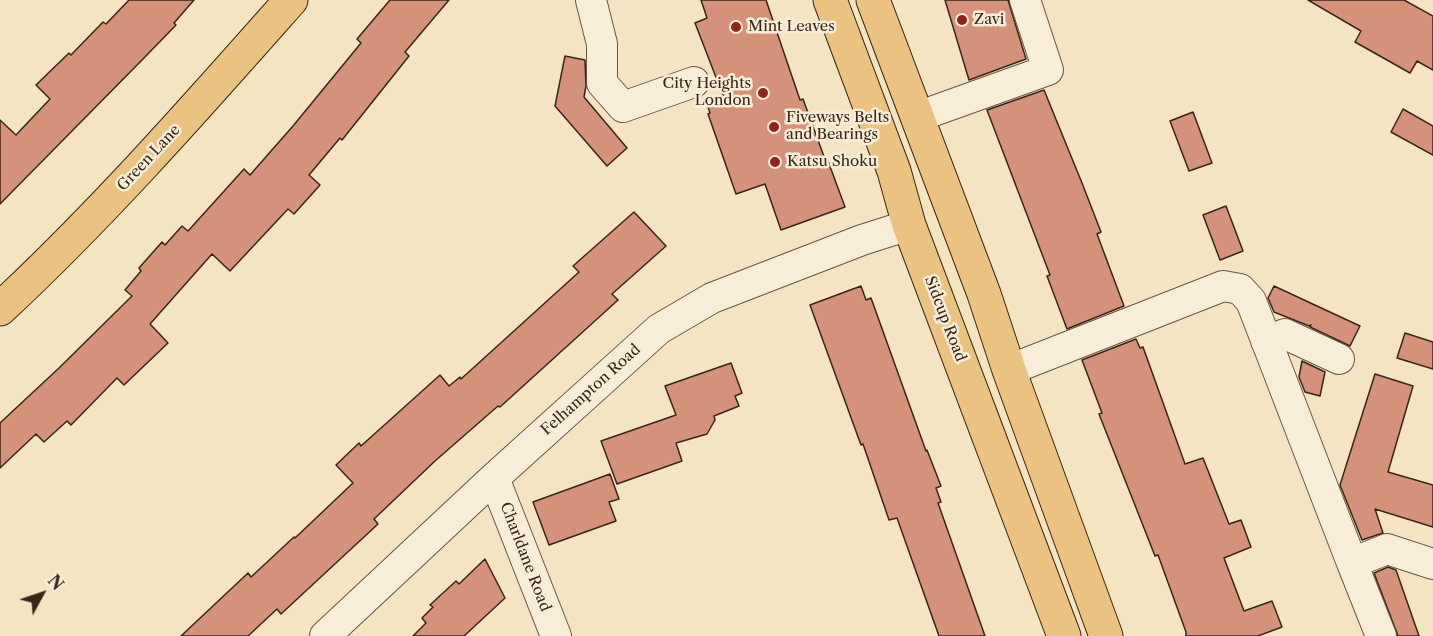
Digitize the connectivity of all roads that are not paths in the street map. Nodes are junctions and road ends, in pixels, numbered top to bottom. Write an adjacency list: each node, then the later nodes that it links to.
1 (291, 0): 9 (main road, Green Lane)
2 (591, 0): 6 (street)
3 (830, 0): 8 (main road, Sidcup Road)
4 (873, 0): 7 (main road)
5 (1025, 0): 7 (street)
6 (694, 82)
7 (917, 117): 12 (main road)
8 (909, 225): 13 (street, Felhampton Road); 18 (main road, Sidcup Road)
9 (0, 309)
10 (1266, 340): 11 (street); 12 (street); 14 (street)
11 (1339, 359)
12 (1009, 370): 19 (main road)
13 (494, 478): 16 (street, Felhampton Road); 17 (street, Charldane Road)
14 (1352, 563): 15 (street); 20 (street)
15 (1433, 564)
16 (325, 636)
17 (556, 636)
18 (1064, 636)
19 (1106, 636)
20 (1381, 636)

